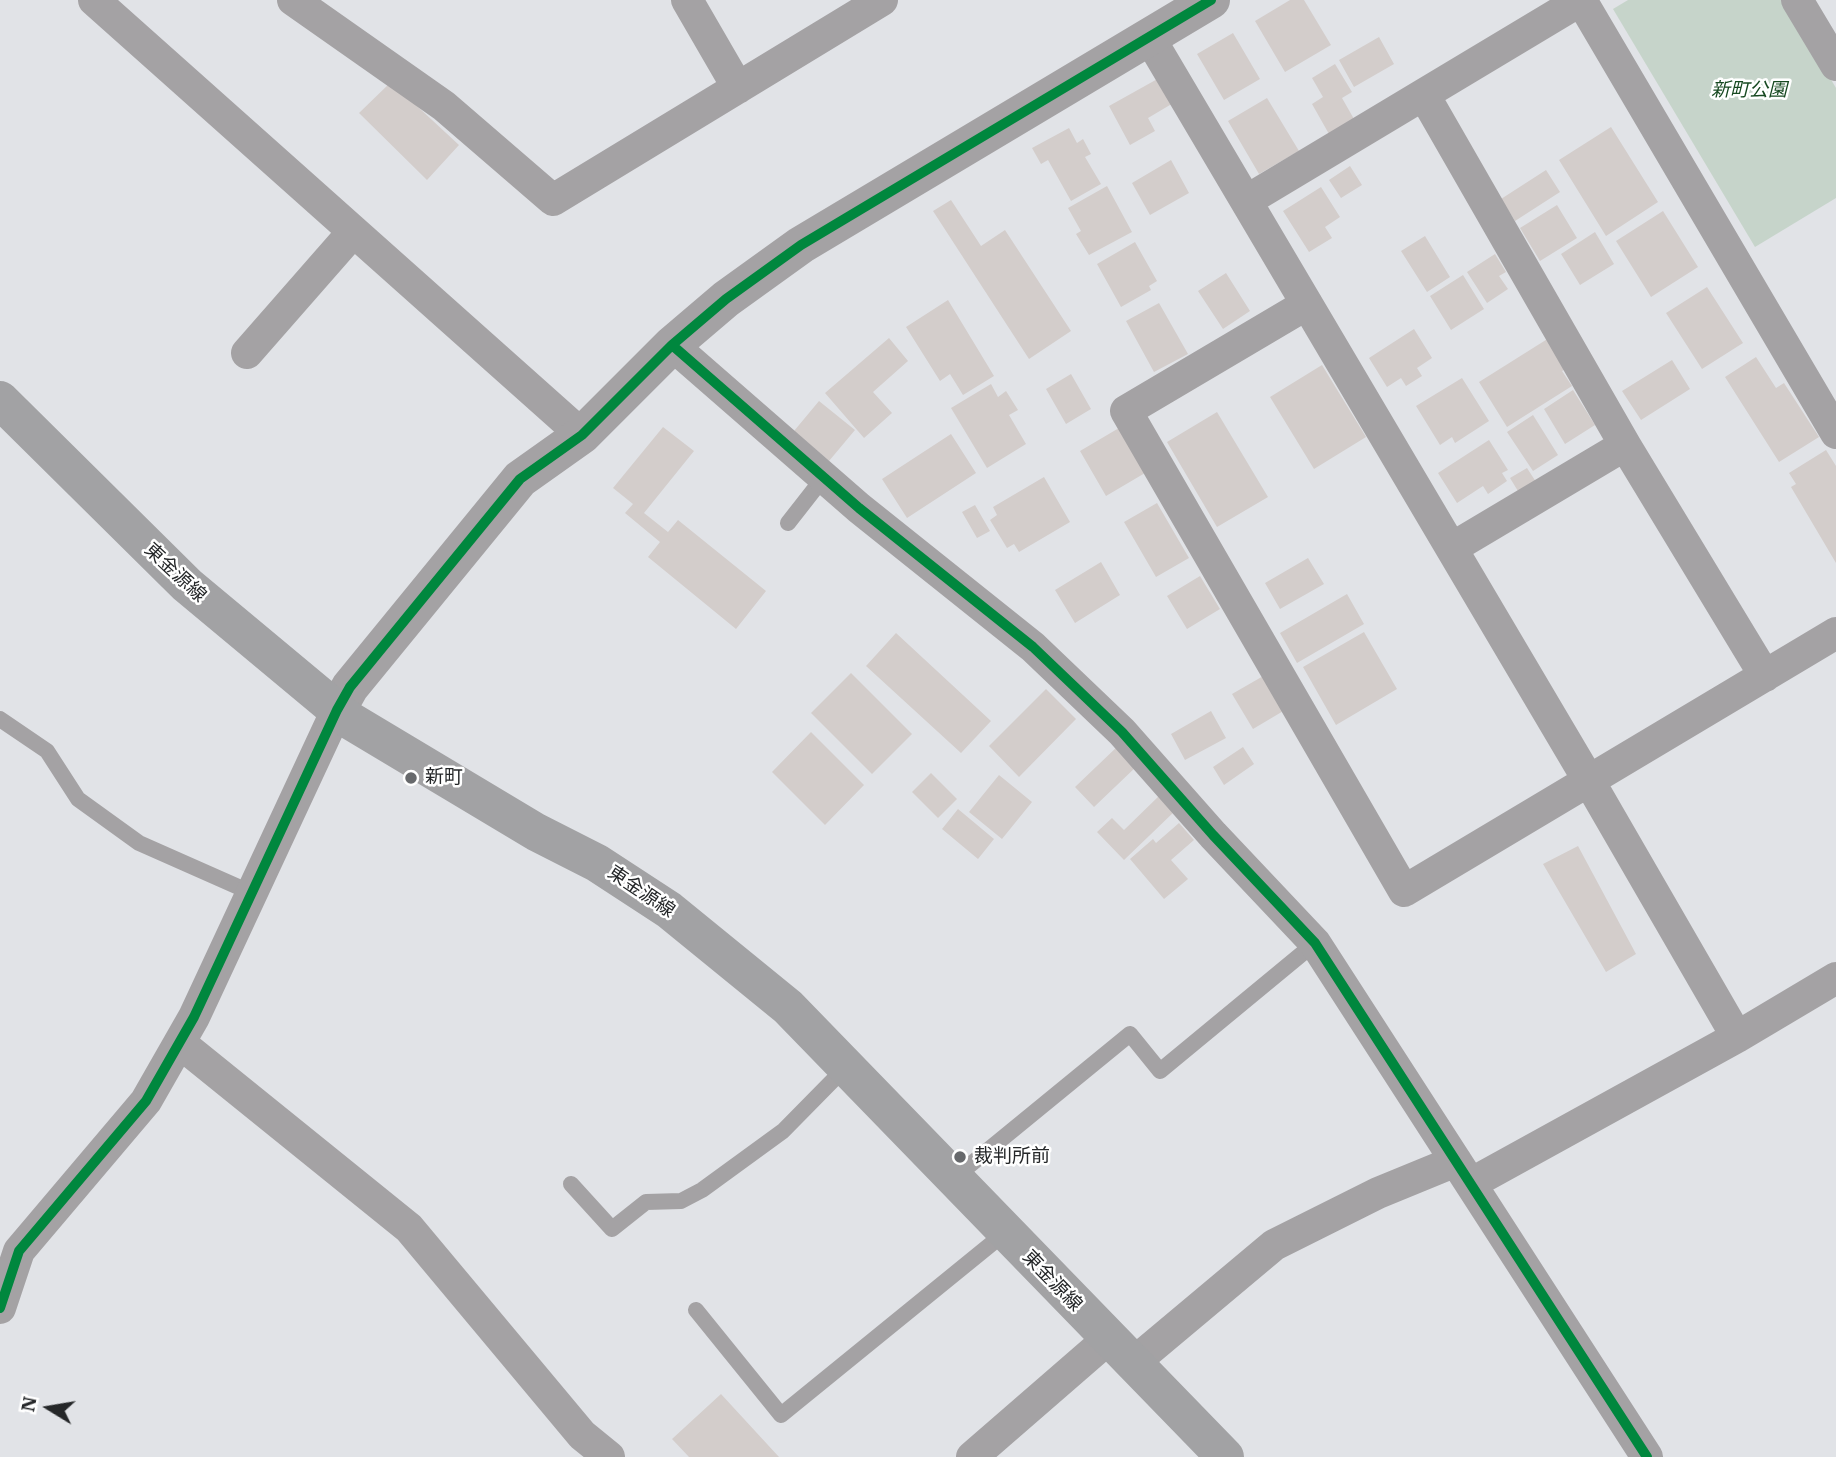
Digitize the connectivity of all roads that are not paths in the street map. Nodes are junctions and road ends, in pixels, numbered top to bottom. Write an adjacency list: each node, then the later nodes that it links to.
1 (293, 0): 10 (street)
2 (687, 0): 10 (street)
3 (882, 0): 10 (street)
4 (1212, 0): 8 (street)
5 (1581, 0): 11 (street); 18 (street)
6 (1797, 0): 9 (street)
7 (109, 4): 13 (street)
8 (1149, 37): 12 (street); 15 (street)
9 (1836, 65)
10 (738, 88)
11 (1424, 94): 12 (street); 20 (street)
12 (1246, 201): 14 (street)
13 (353, 232): 16 (street); 19 (street)
14 (1307, 304): 23 (street); 28 (street)
15 (672, 345): 19 (street); 21 (street)
16 (247, 354)
17 (0, 400): 26 (main road, 東金源線)
18 (1836, 433)
19 (582, 435): 26 (street)
20 (1625, 445): 23 (street); 25 (street)
21 (824, 477): 22 (lane); 30 (street)
22 (788, 523)
23 (1452, 548): 28 (street)
24 (1836, 633): 25 (street)
25 (1765, 676): 28 (street)
26 (337, 710): 29 (street); 34 (main road, 東金源線)
27 (0, 719): 29 (lane)
28 (1589, 781): 32 (street)
29 (252, 893): 33 (street)
30 (1315, 943): 35 (street); 36 (lane)
31 (1836, 978): 32 (street)
32 (1737, 1037): 35 (street)
33 (180, 1043): 39 (street); 42 (street)
34 (846, 1067): 36 (main road, 東金源線); 37 (lane)
35 (1464, 1172): 41 (street); 45 (street)
36 (954, 1178): 38 (main road, 東金源線)
37 (571, 1184)
38 (1006, 1232): 40 (lane); 41 (main road, 東金源線)
39 (0, 1308)
40 (696, 1310)
41 (1120, 1352): 43 (street); 44 (main road, 東金源線)
42 (609, 1457)
43 (972, 1457)
44 (1224, 1457)
45 (1647, 1457)

